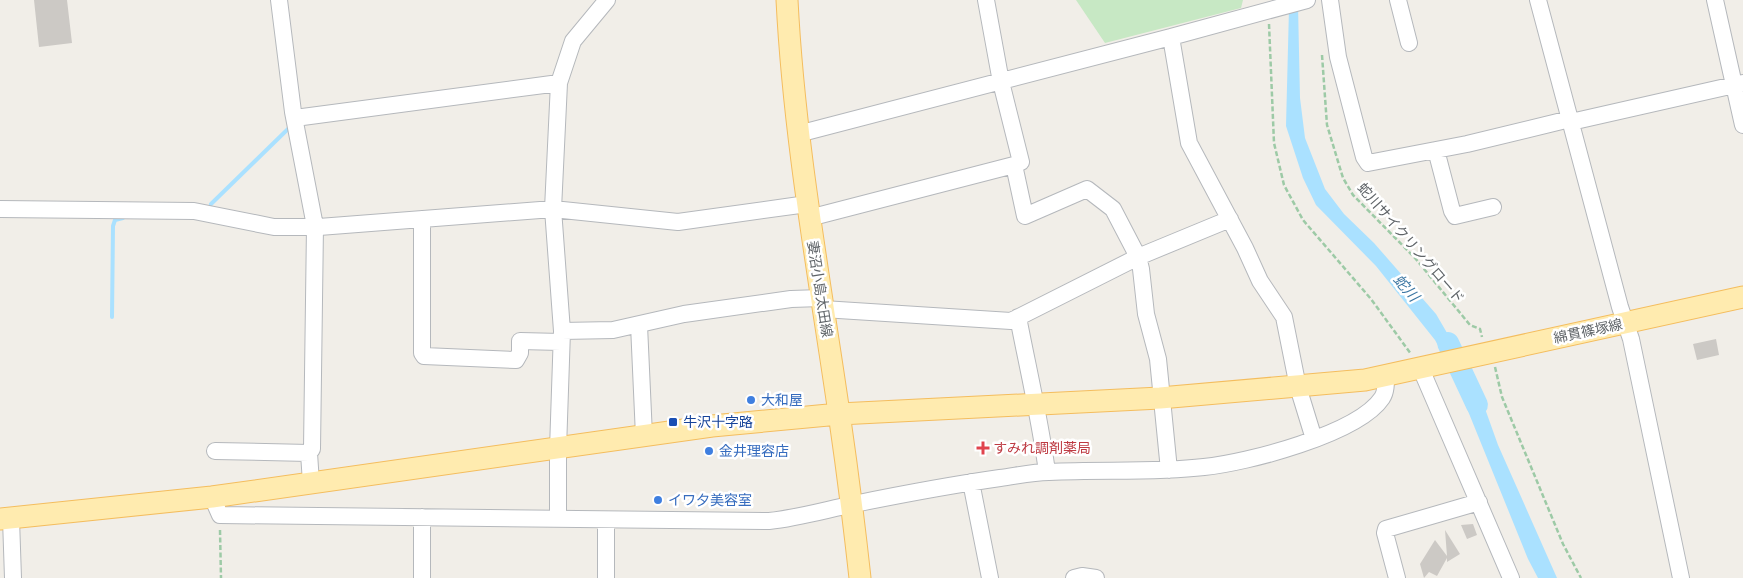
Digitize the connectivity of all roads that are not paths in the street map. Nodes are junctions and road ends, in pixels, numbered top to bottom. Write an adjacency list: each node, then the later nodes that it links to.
1 (279, 0): 16 (street)
2 (607, 0): 13 (street)
3 (787, 0): 18 (main road, 妻沼小島太田線)
4 (986, 0): 12 (street)
5 (1307, 0): 10 (street)
6 (1330, 0): 19 (street)
7 (1398, 0): 11 (street)
8 (1538, 0): 15 (street)
9 (1715, 0): 14 (street)
10 (1171, 37): 12 (street); 27 (street)
11 (1409, 43)
12 (1001, 82): 18 (street); 20 (street)
13 (559, 83): 16 (street); 23 (street)
14 (1738, 85): 15 (street); 17 (street)
15 (1570, 120): 19 (street); 33 (street)
16 (296, 124): 28 (street)
17 (1743, 125)
18 (798, 134): 24 (main road, 妻沼小島太田線)
19 (1436, 150): 21 (street)
20 (1017, 163): 24 (street); 29 (street)
21 (1493, 207)
22 (0, 209): 25 (street); 28 (street)
23 (553, 209): 24 (street); 26 (street); 35 (street)
24 (808, 211): 31 (main road, 妻沼小島太田線)
25 (0, 214)
26 (422, 219): 28 (street); 35 (street)
27 (1230, 219): 29 (street); 38 (street)
28 (315, 226): 46 (street)
29 (1138, 257): 32 (street); 39 (street)
30 (1743, 297): 33 (main road, 綿貫篠塚線)
31 (822, 304): 32 (street); 34 (street); 41 (main road, 妻沼小島太田線)
32 (1018, 317): 40 (street)
33 (1625, 322): 36 (main road, 綿貫篠塚線); 67 (street)
34 (639, 326): 35 (street); 42 (street)
35 (562, 337): 44 (street)
36 (1423, 365): 37 (main road, 綿貫篠塚線); 51 (street)
37 (1386, 376): 38 (main road, 綿貫篠塚線); 43 (street)
38 (1298, 387): 39 (main road, 綿貫篠塚線); 43 (street)
39 (1160, 398): 40 (main road, 綿貫篠塚線); 47 (street)
40 (1036, 406): 41 (main road, 綿貫篠塚線); 48 (street)
41 (839, 414): 42 (main road, 綿貫篠塚線); 52 (main road, 妻沼小島太田線)
42 (644, 436): 44 (main road, 綿貫篠塚線)
43 (1314, 438): 47 (street)
44 (558, 448): 50 (main road, 綿貫篠塚線); 56 (street)
45 (215, 451): 46 (street)
46 (309, 452): 50 (street)
47 (1169, 470): 48 (street)
48 (1047, 472): 49 (street)
49 (971, 482): 52 (street); 62 (street)
50 (311, 483): 53 (main road, 綿貫篠塚線)
51 (1479, 502): 65 (street); 66 (street)
52 (851, 504): 57 (street); 61 (main road, 妻沼小島太田線)
53 (216, 506): 54 (street); 55 (main road, 綿貫篠塚線)
54 (422, 517): 56 (street); 59 (street)
55 (6, 519): 58 (street)
56 (558, 519): 57 (street)
57 (606, 520): 60 (street)
58 (13, 578)
59 (422, 578)
60 (606, 578)
61 (860, 578)
62 (990, 578)
63 (1074, 578): 64 (street)
64 (1096, 578)
65 (1397, 578)
66 (1511, 578)
67 (1681, 578)

